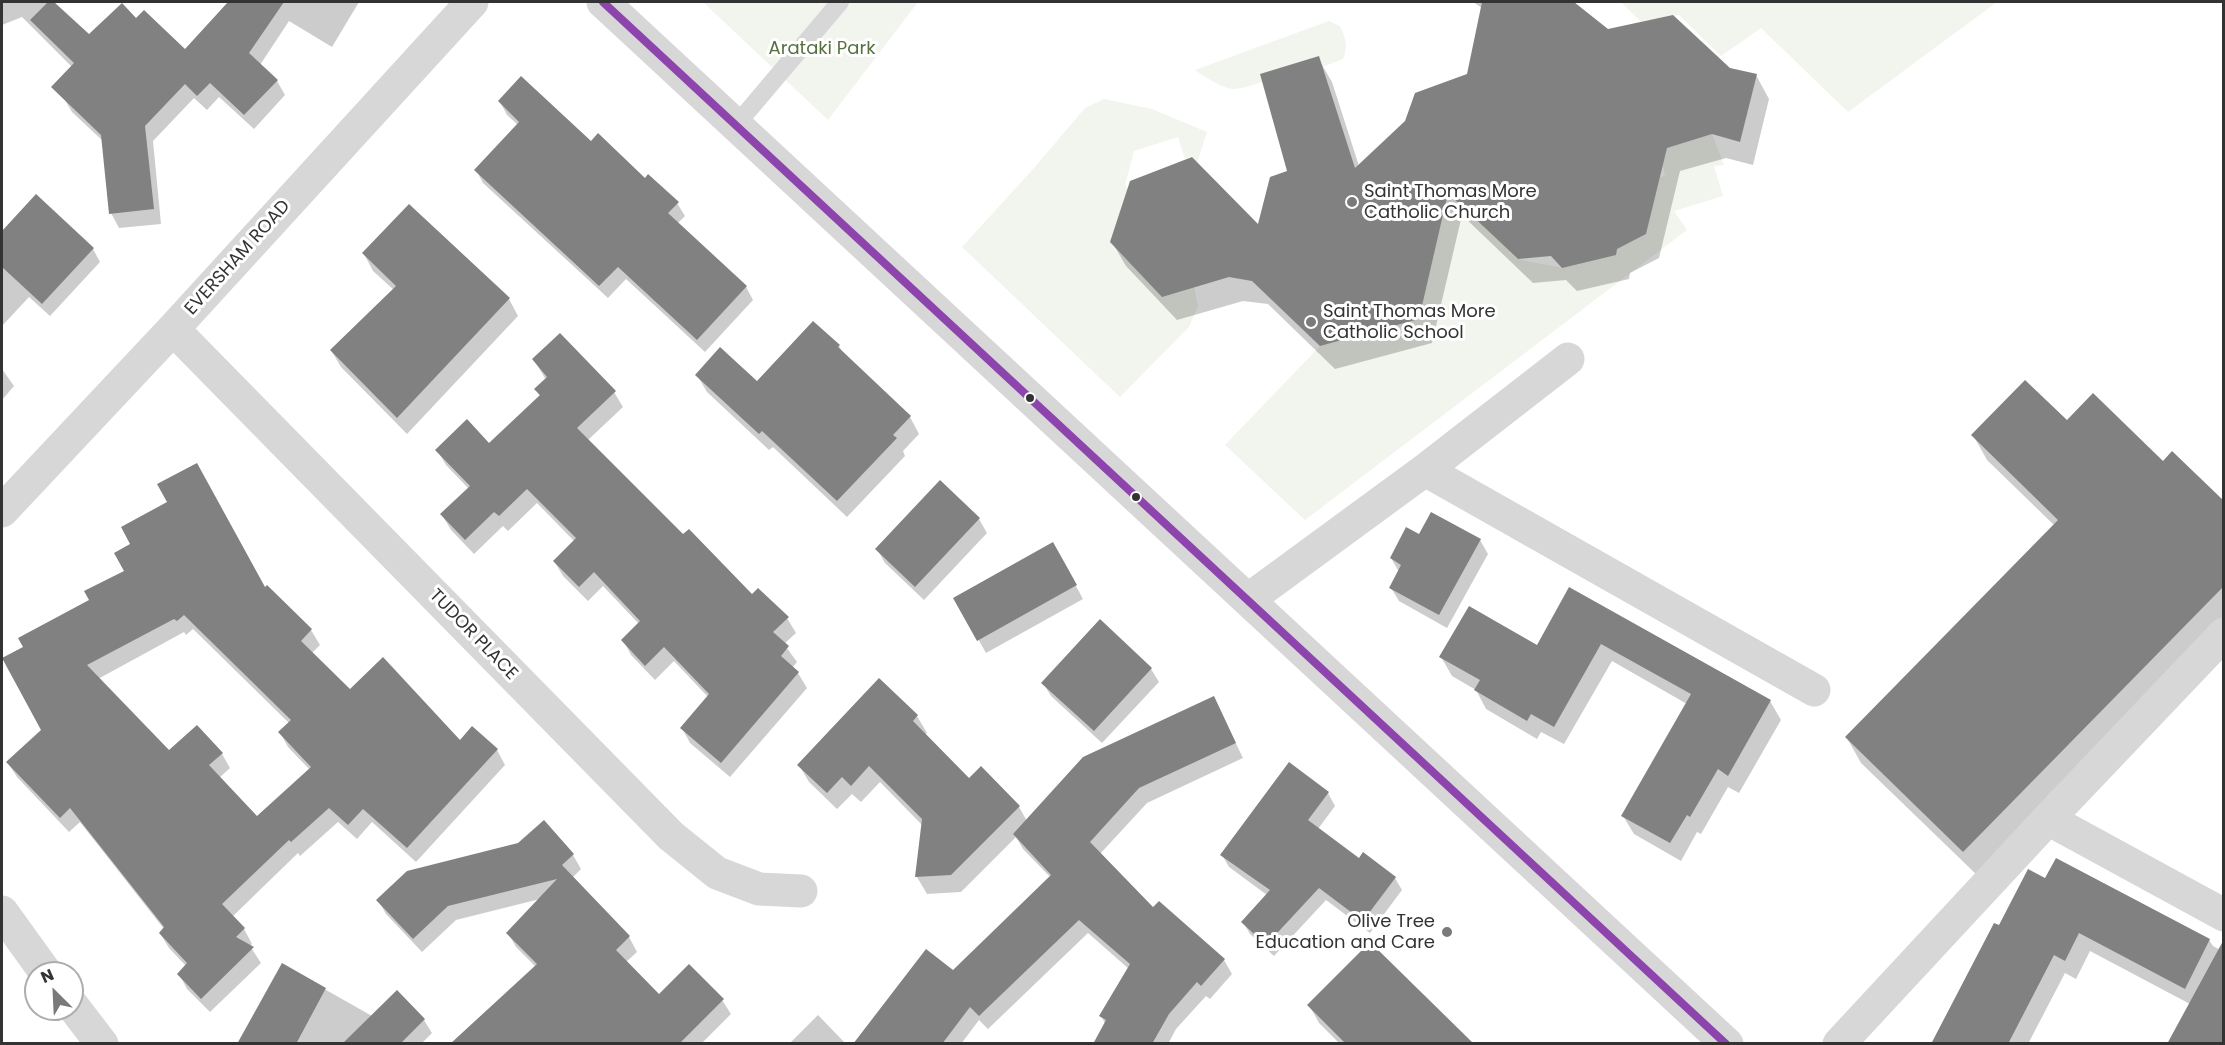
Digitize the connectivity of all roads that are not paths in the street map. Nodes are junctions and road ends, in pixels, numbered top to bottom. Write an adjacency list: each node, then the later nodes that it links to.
1 (472, 2): 5 (street, EVERSHAM ROAD)
2 (603, 2): 4 (street)
3 (840, 2): 4 (lane)
4 (736, 125): 9 (street)
5 (173, 329): 8 (street, EVERSHAM ROAD); 13 (street, TUDOR PLACE)
6 (1568, 359): 7 (street)
7 (1425, 470): 9 (street); 11 (street)
8 (2, 512)
9 (1249, 600): 19 (street)
10 (2223, 634): 12 (street)
11 (1814, 690)
12 (2048, 819): 15 (street); 20 (street)
13 (801, 891)
14 (2, 912): 16 (street)
15 (2223, 915)
16 (37, 961)
17 (84, 1021): 18 (street)
18 (102, 1044)
19 (1727, 1044)
20 (1839, 1044)

